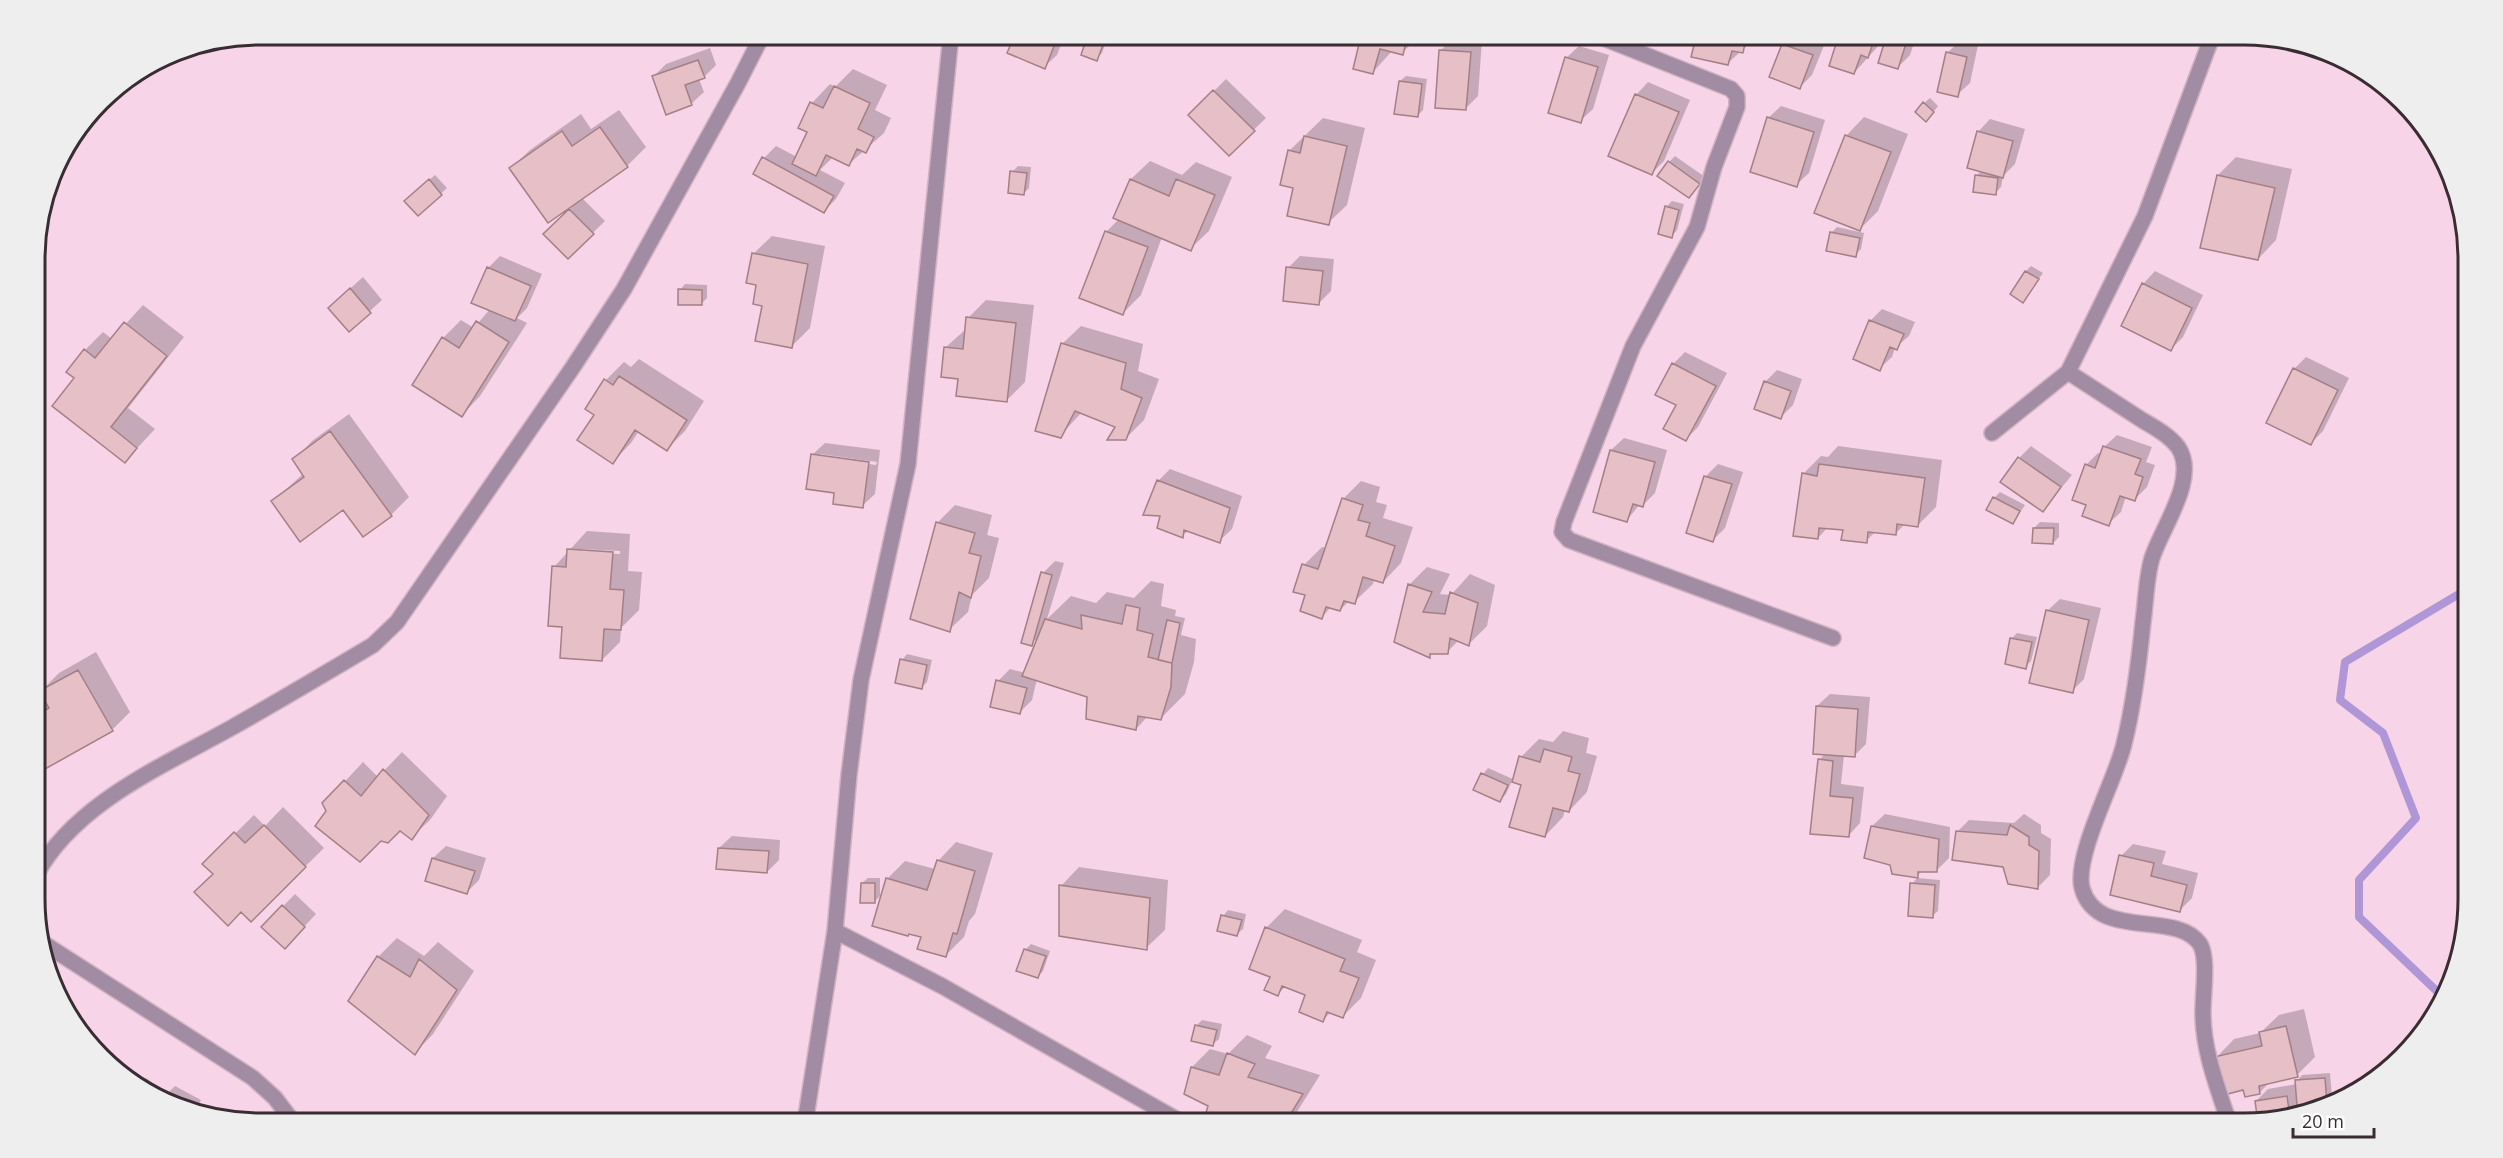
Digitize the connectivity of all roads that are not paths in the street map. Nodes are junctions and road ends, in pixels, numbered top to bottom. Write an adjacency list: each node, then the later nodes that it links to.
1 (757, 45): 8 (street)
2 (950, 45): 9 (street)
3 (1621, 45): 7 (street)
4 (2209, 45): 5 (street)
5 (2068, 372): 6 (street); 14 (street)
6 (1992, 433)
7 (1833, 638)
8 (45, 863)
9 (835, 931): 12 (street); 13 (street)
10 (50, 948): 11 (street)
11 (286, 1113)
12 (807, 1113)
13 (1165, 1113)
14 (2226, 1113)

